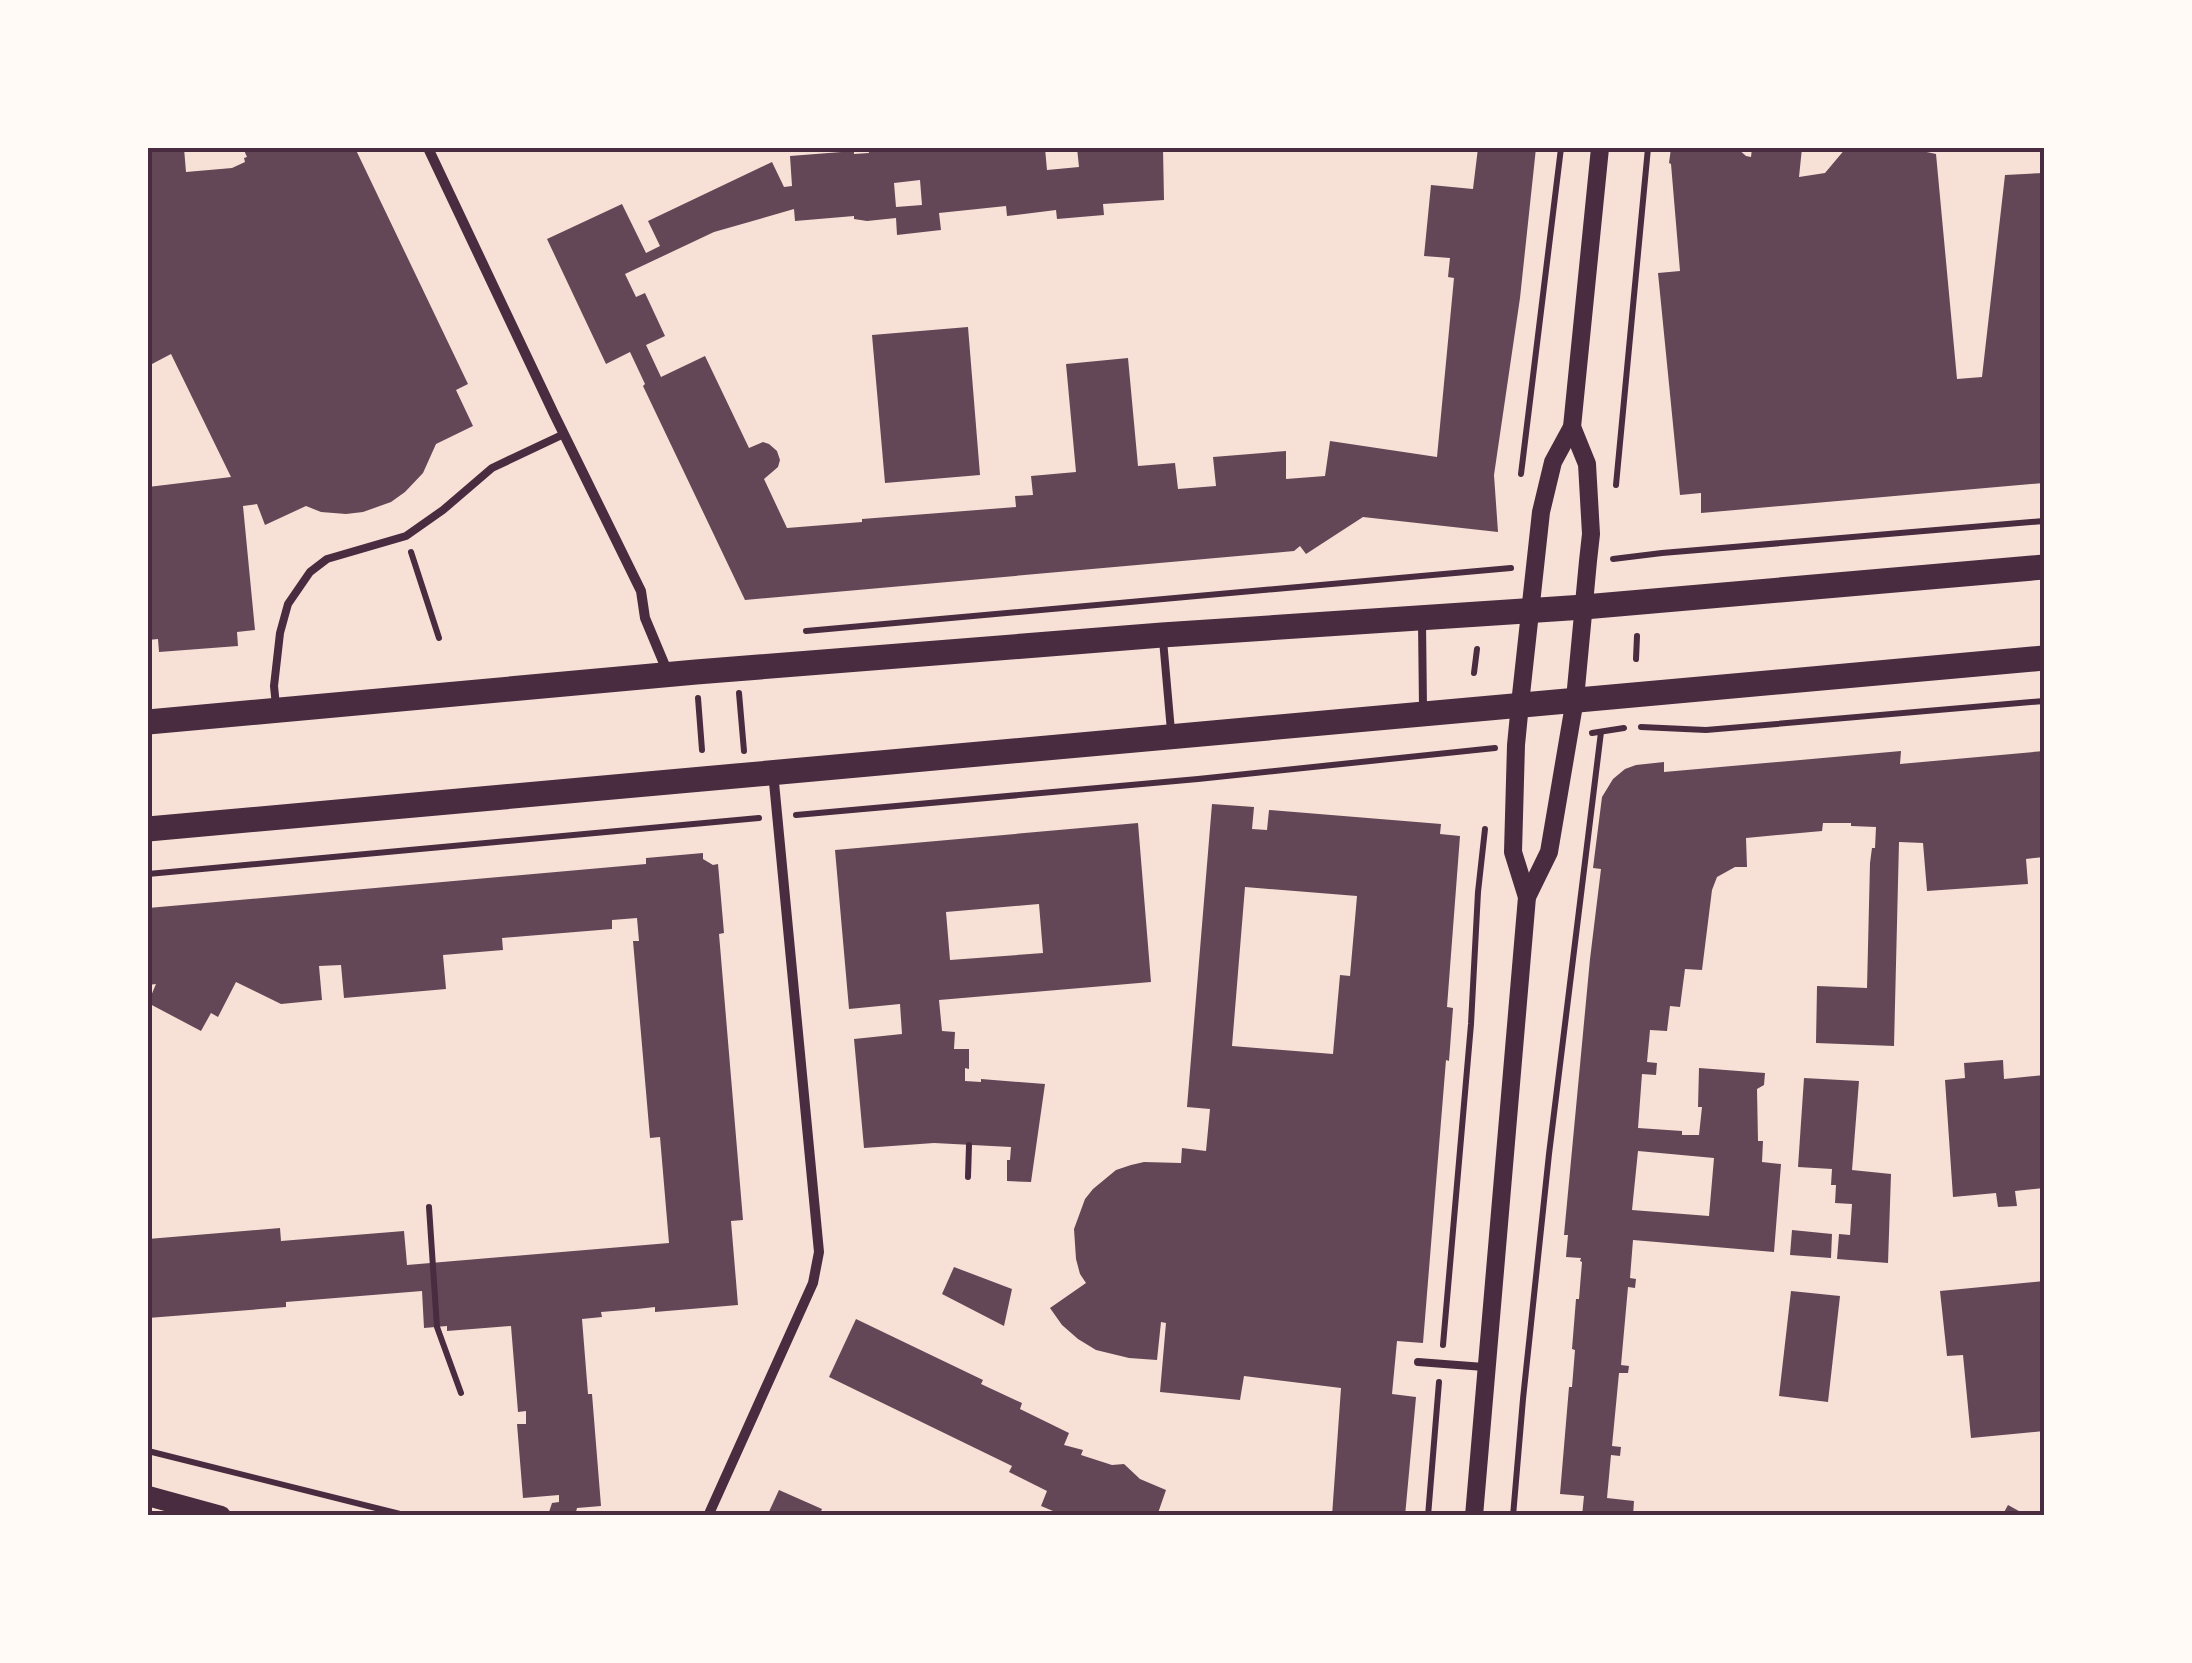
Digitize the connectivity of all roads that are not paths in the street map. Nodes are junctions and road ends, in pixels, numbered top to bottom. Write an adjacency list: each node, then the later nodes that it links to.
1 (428, 148): 4 (street)
2 (1600, 148): 3 (street)
3 (1572, 427): 6 (street); 7 (street)
4 (564, 434): 11 (street); 14 (lane)
5 (2044, 567): 6 (main road)
6 (1584, 607): 7 (main road); 12 (street)
7 (1530, 610): 8 (main road); 13 (street)
8 (1422, 620): 9 (main road); 15 (lane)
9 (1162, 635): 11 (main road); 17 (lane)
10 (2044, 658): 12 (main road)
11 (668, 674): 14 (main road)
12 (1575, 700): 13 (main road); 20 (street)
13 (1520, 704): 15 (main road); 20 (street)
14 (276, 710): 16 (main road)
15 (1423, 712): 17 (main road)
16 (148, 722)
17 (1172, 735): 18 (main road)
18 (773, 772): 19 (main road); 25 (street)
19 (148, 829)
20 (1527, 897): 22 (street)
21 (1418, 1362): 22 (lane)
22 (1488, 1368): 26 (street)
23 (148, 1496): 24 (main road)
24 (222, 1516)
25 (708, 1516)
26 (1474, 1516)

